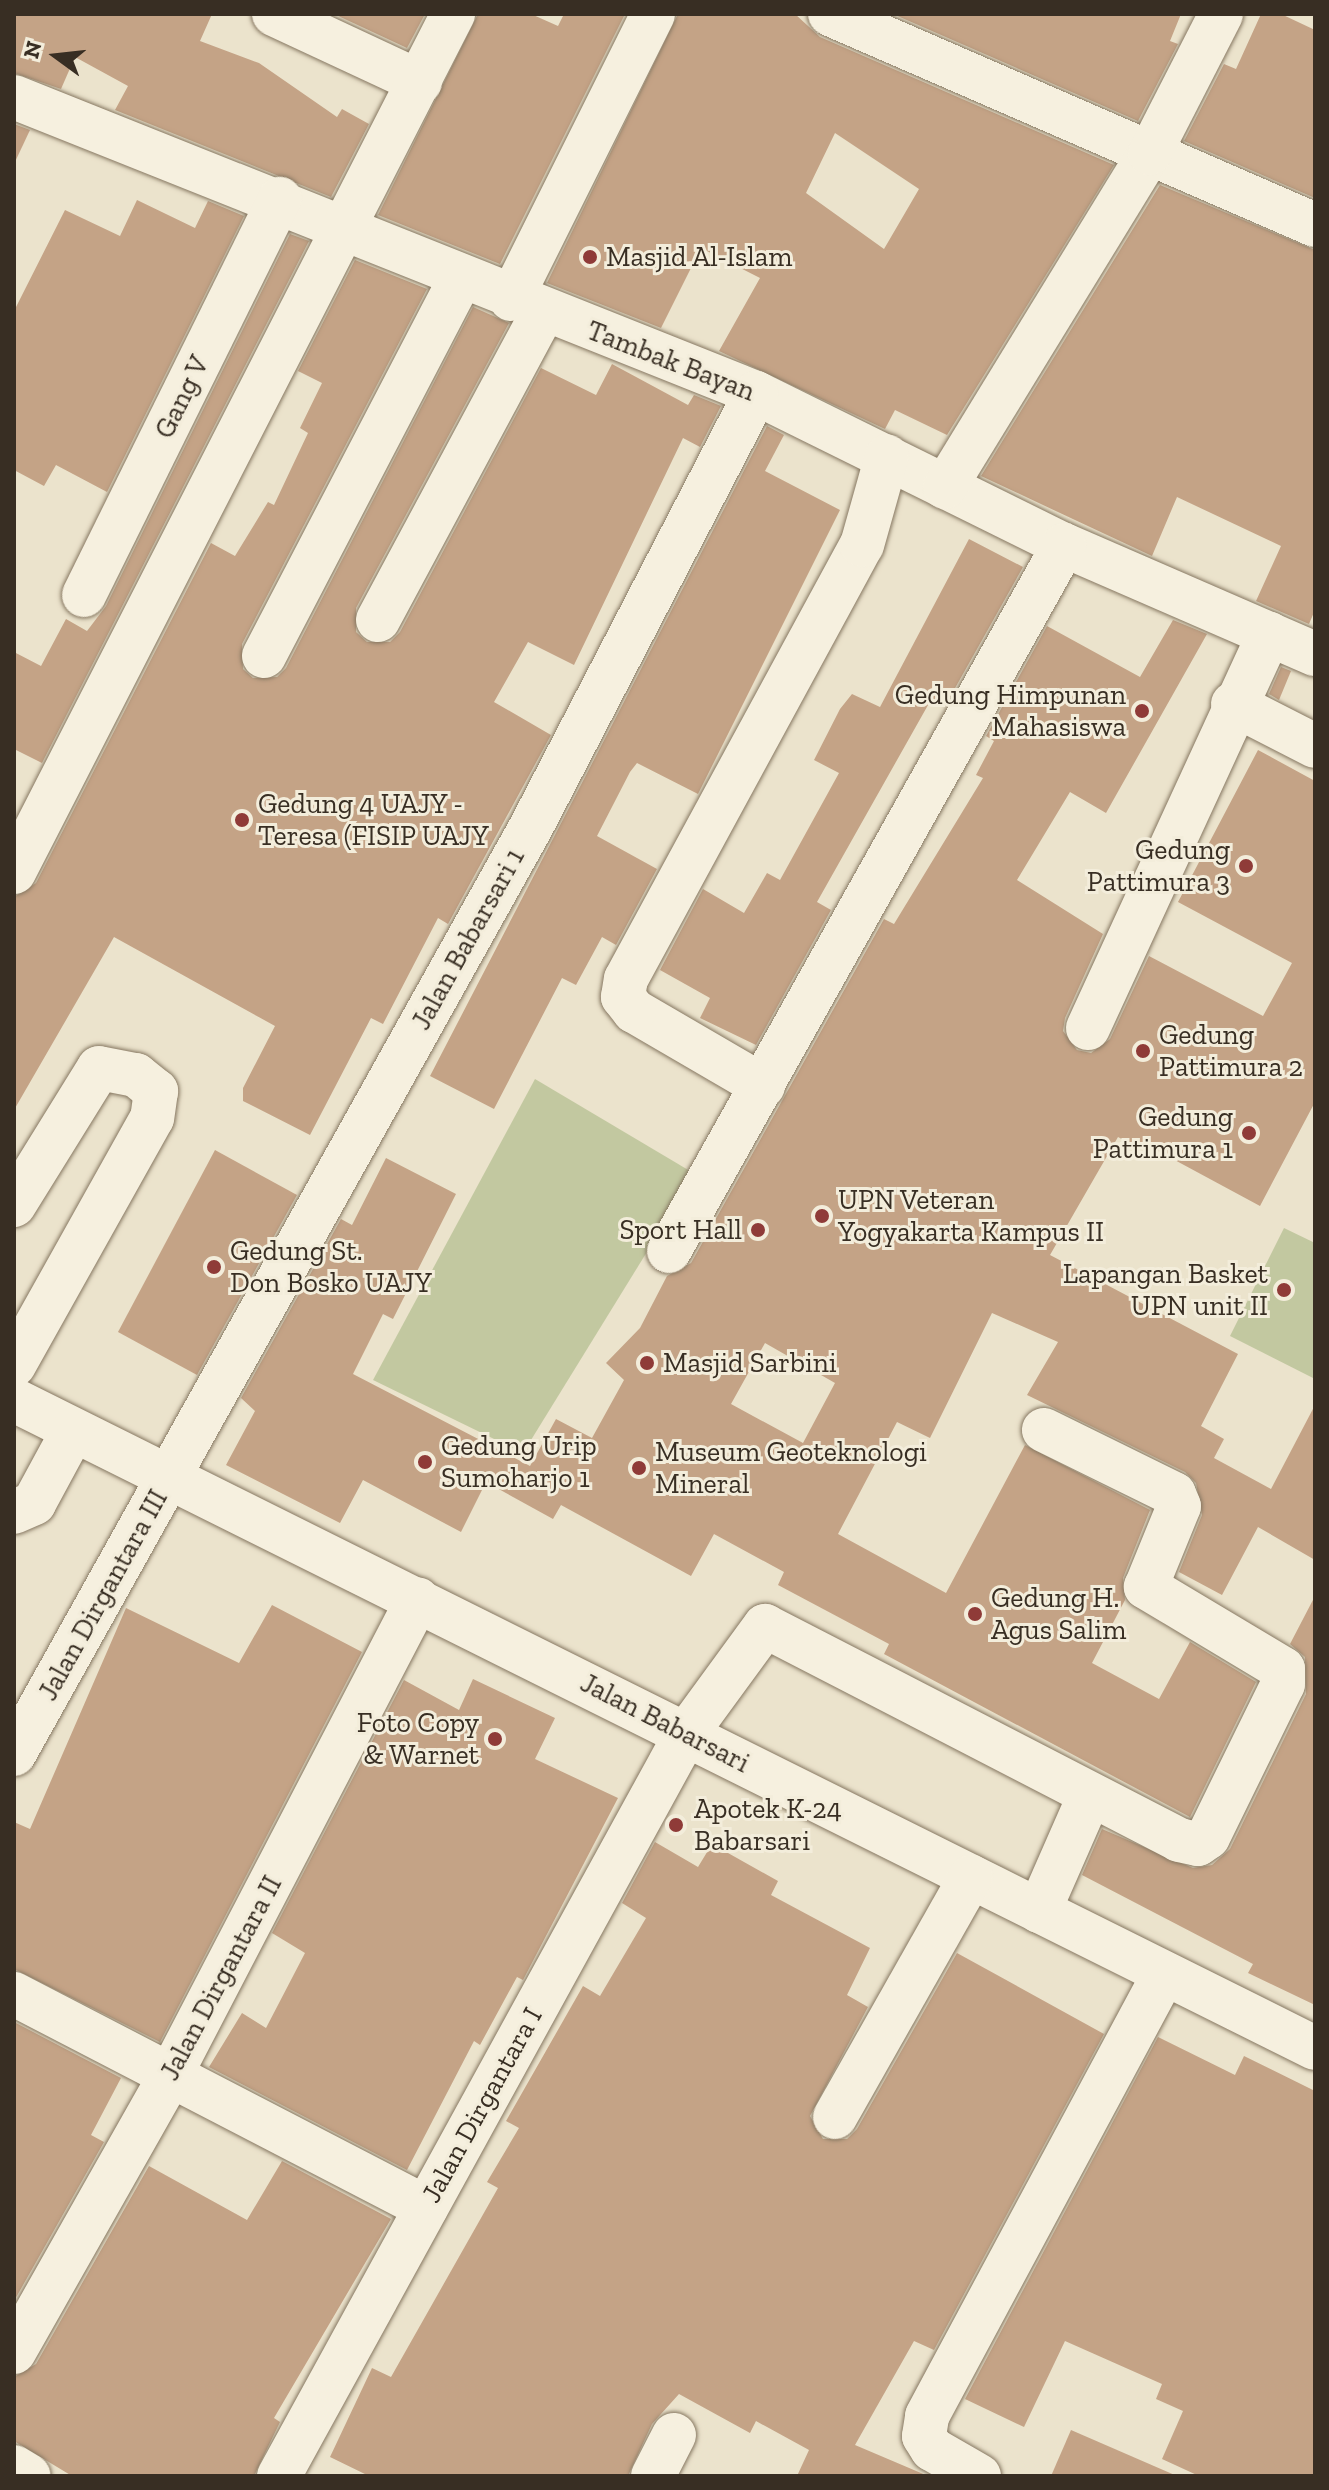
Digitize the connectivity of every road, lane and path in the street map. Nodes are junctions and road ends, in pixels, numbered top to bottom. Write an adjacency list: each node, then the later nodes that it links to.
1 (274, 14): 6 (street)
2 (453, 14): 6 (street)
3 (653, 14): 13 (street)
4 (830, 14): 8 (street)
5 (1221, 14): 8 (street)
6 (420, 82): 11 (street)
7 (14, 97): 9 (street, Tambak Bayan)
8 (1150, 153): 10 (street); 16 (street)
9 (280, 199): 11 (street, Tambak Bayan); 18 (street, Gang V)
10 (1315, 225)
11 (348, 229): 12 (street, Tambak Bayan); 25 (street)
12 (461, 277): 13 (street, Tambak Bayan); 22 (street)
13 (527, 306): 14 (street, Tambak Bayan); 19 (street)
14 (756, 393): 15 (street, Tambak Bayan); 34 (street, Jalan Babarsari 1)
15 (887, 456): 16 (street, Tambak Bayan); 27 (street)
16 (945, 487): 17 (street, Tambak Bayan)
17 (1064, 545): 20 (street, Tambak Bayan); 27 (street)
18 (84, 595)
19 (378, 620)
20 (1269, 634): 21 (street, Tambak Bayan); 23 (street)
21 (1315, 654)
22 (264, 656)
23 (1233, 704): 24 (street); 26 (street)
24 (1315, 746)
25 (14, 872)
26 (1088, 1028)
27 (763, 1086): 29 (street)
28 (14, 1205): 30 (street)
29 (669, 1251)
30 (14, 1365)
31 (14, 1400): 33 (street, Jalan Babarsari)
32 (1044, 1430): 39 (street)
33 (73, 1431): 34 (street, Jalan Babarsari); 35 (street)
34 (169, 1479): 36 (street, Jalan Babarsari); 38 (street, Jalan Dirgantara III)
35 (14, 1512)
36 (418, 1599): 37 (street, Jalan Babarsari); 45 (street, Jalan Dirgantara II)
37 (686, 1734): 39 (street, Jalan Dirgantara I); 40 (street, Jalan Babarsari); 47 (street, Jalan Dirgantara I)
38 (14, 1754)
39 (1089, 1797): 41 (street)
40 (971, 1877): 41 (street, Jalan Babarsari); 46 (street)
41 (1039, 1911): 42 (street, Jalan Babarsari)
42 (1164, 1974): 44 (street, Jalan Babarsari); 54 (street)
43 (14, 1994): 45 (street)
44 (1315, 2048)
45 (171, 2074): 47 (street); 48 (street, Jalan Dirgantara II)
46 (835, 2117)
47 (426, 2208): 52 (street, Jalan Dirgantara I)
48 (14, 2352)
49 (674, 2435): 53 (street)
50 (14, 2467): 51 (street)
51 (29, 2476)
52 (279, 2476)
53 (653, 2476)
54 (979, 2476)

